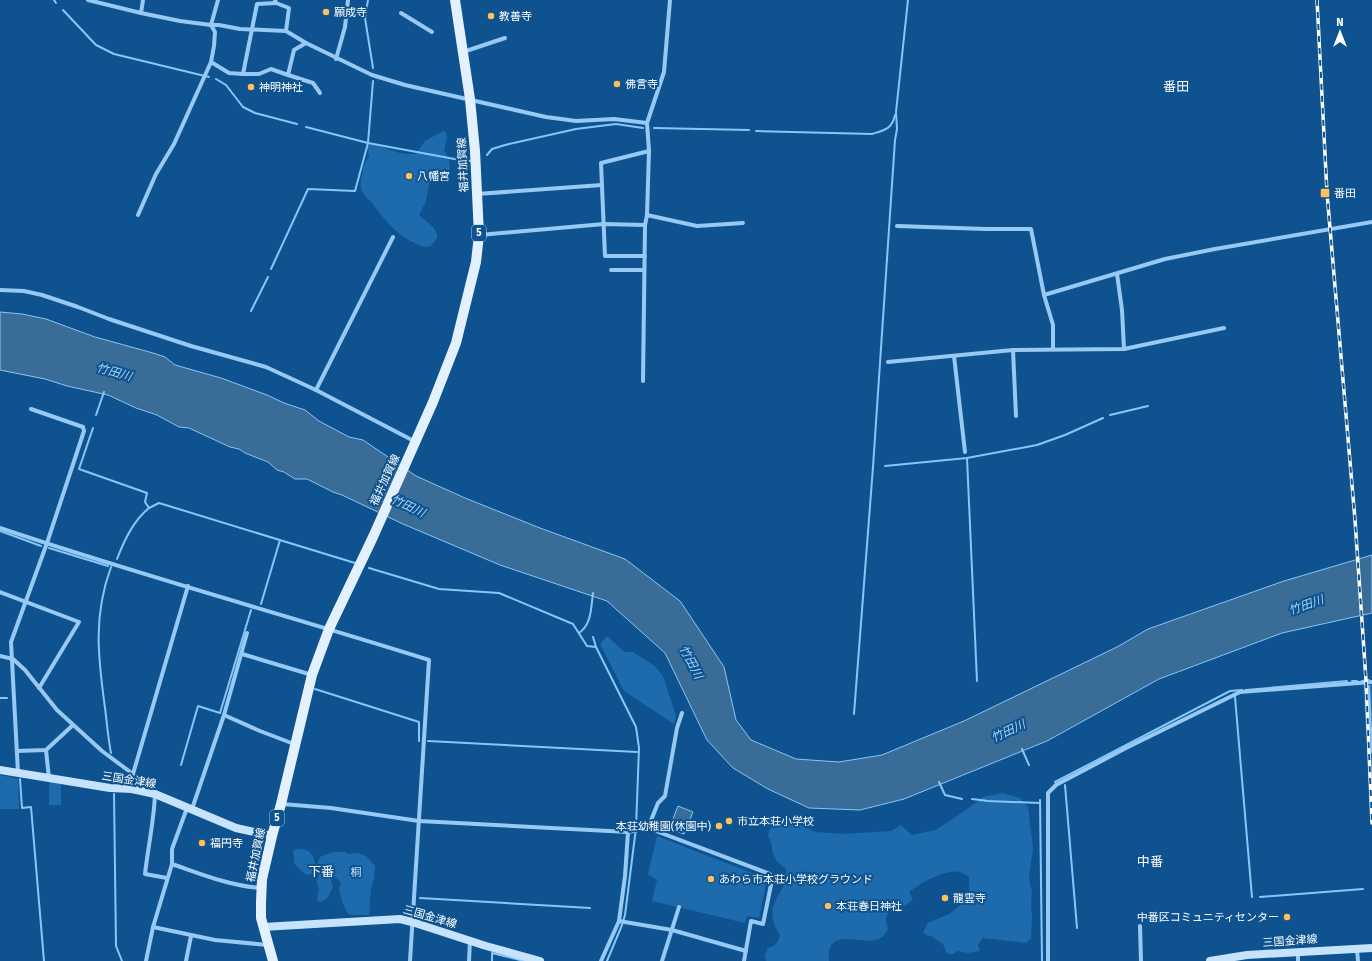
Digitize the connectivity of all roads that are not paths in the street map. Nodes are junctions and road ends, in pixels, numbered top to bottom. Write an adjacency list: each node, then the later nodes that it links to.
1 (88, 0): 8 (street)
2 (143, 0): 8 (street)
3 (218, 0): 10 (street)
4 (348, 0): 17 (street)
5 (455, 0): 16 (main road, 福井加賀線 / 5)
6 (670, 0): 23 (street)
7 (276, 1): 11 (street); 12 (street)
8 (141, 13): 10 (street)
9 (401, 13): 13 (street)
10 (212, 25): 11 (street); 18 (street)
11 (253, 30): 12 (street); 19 (street)
12 (286, 31): 15 (street)
13 (432, 32)
14 (505, 38): 16 (street)
15 (306, 43): 17 (street); 20 (street)
16 (463, 52): 22 (main road, 福井加賀線 / 5)
17 (336, 59): 22 (street)
18 (211, 62): 19 (street); 27 (street)
19 (243, 74): 20 (street)
20 (288, 75): 21 (street)
21 (320, 93)
22 (470, 99): 23 (street); 26 (main road, 福井加賀線 / 5)
23 (647, 123): 24 (street)
24 (649, 151): 25 (street); 28 (street)
25 (602, 185): 26 (street); 31 (street)
26 (477, 194): 34 (main road, 福井加賀線 / 5)
27 (138, 215)
28 (647, 215): 30 (street); 32 (street)
29 (1372, 222): 39 (street)
30 (743, 223)
31 (604, 224): 32 (street); 34 (street); 36 (street)
32 (645, 225): 36 (street)
33 (898, 226): 41 (street)
34 (479, 235): 52 (main road, 福井加賀線 / 5)
35 (393, 236): 49 (street)
36 (645, 256): 38 (street)
37 (611, 270): 38 (street)
38 (644, 270): 48 (street)
39 (1117, 274): 41 (street); 44 (street)
40 (0, 290): 49 (street)
41 (1044, 295): 43 (street)
42 (1224, 328): 44 (street)
43 (1053, 348): 44 (street); 45 (street)
44 (1124, 348)
45 (1013, 350): 46 (street); 51 (street)
46 (954, 356): 47 (street); 53 (street)
47 (888, 362)
48 (643, 381)
49 (316, 390): 52 (street)
50 (31, 409): 55 (street)
51 (1016, 416)
52 (416, 442): 59 (main road, 福井加賀線 / 5)
53 (965, 452)
54 (0, 528): 55 (street)
55 (47, 544): 56 (street); 58 (street)
56 (188, 586): 59 (street); 75 (street)
57 (0, 592): 58 (street)
58 (25, 601): 63 (street); 66 (street)
59 (329, 629): 64 (main road, 福井加賀線 / 5); 81 (street)
60 (247, 633): 61 (street)
61 (242, 654): 64 (street); 68 (street)
62 (0, 656): 63 (street)
63 (13, 659): 66 (street); 72 (street)
64 (312, 675): 70 (main road, 福井加賀線 / 5)
65 (1372, 682): 112 (street)
66 (39, 688): 69 (street)
67 (682, 713): 82 (street)
68 (224, 715): 70 (street); 80 (street)
69 (73, 725): 71 (street); 75 (street)
70 (295, 744): 79 (main road, 福井加賀線 / 5)
71 (46, 750): 72 (street); 76 (street)
72 (17, 751): 74 (street)
73 (0, 770): 74 (main road, 三国金津線)
74 (18, 773): 76 (main road, 三国金津線)
75 (133, 774): 77 (street)
76 (49, 778): 77 (main road, 三国金津線)
77 (132, 789): 78 (main road, 三国金津線)
78 (156, 794): 80 (main road, 三国金津線); 86 (street)
79 (281, 804): 81 (street); 84 (main road, 福井加賀線 / 5)
80 (189, 808): 84 (main road, 三国金津線); 85 (street)
81 (419, 821): 83 (street); 90 (street)
82 (648, 828): 83 (street); 100 (street)
83 (628, 832): 89 (street)
84 (272, 836): 87 (main road, 福井加賀線 / 5)
85 (172, 864): 86 (street); 87 (street)
86 (167, 878): 92 (street)
87 (261, 888): 93 (main road, 福井加賀線 / 5)
88 (679, 907): 94 (street)
89 (619, 921): 94 (street); 109 (street)
90 (412, 922): 93 (main road, 三国金津線); 96 (main road, 三国金津線); 106 (street)
91 (1140, 926): 113 (street)
92 (153, 927): 95 (street); 103 (street)
93 (263, 927): 97 (main road, 福井加賀線 / 5)
94 (672, 930): 100 (street); 110 (street)
95 (191, 936): 97 (street); 104 (street)
96 (470, 940): 107 (street); 108 (main road, 三国金津線)
97 (268, 945): 105 (main road, 福井加賀線 / 5)
98 (1357, 948): 99 (main road, 三国金津線); 101 (main road, 三国金津線); 116 (street)
99 (1372, 948)
100 (746, 951): 111 (street)
101 (1298, 952): 102 (main road, 三国金津線); 115 (street)
102 (1247, 958): 114 (main road, 三国金津線)
103 (146, 961)
104 (186, 961)
105 (273, 961)
106 (410, 961)
107 (469, 961)
108 (540, 961)
109 (601, 961)
110 (662, 961)
111 (744, 961)
112 (1048, 961)
113 (1141, 961)
114 (1210, 961)
115 (1298, 961)
116 (1358, 961)

